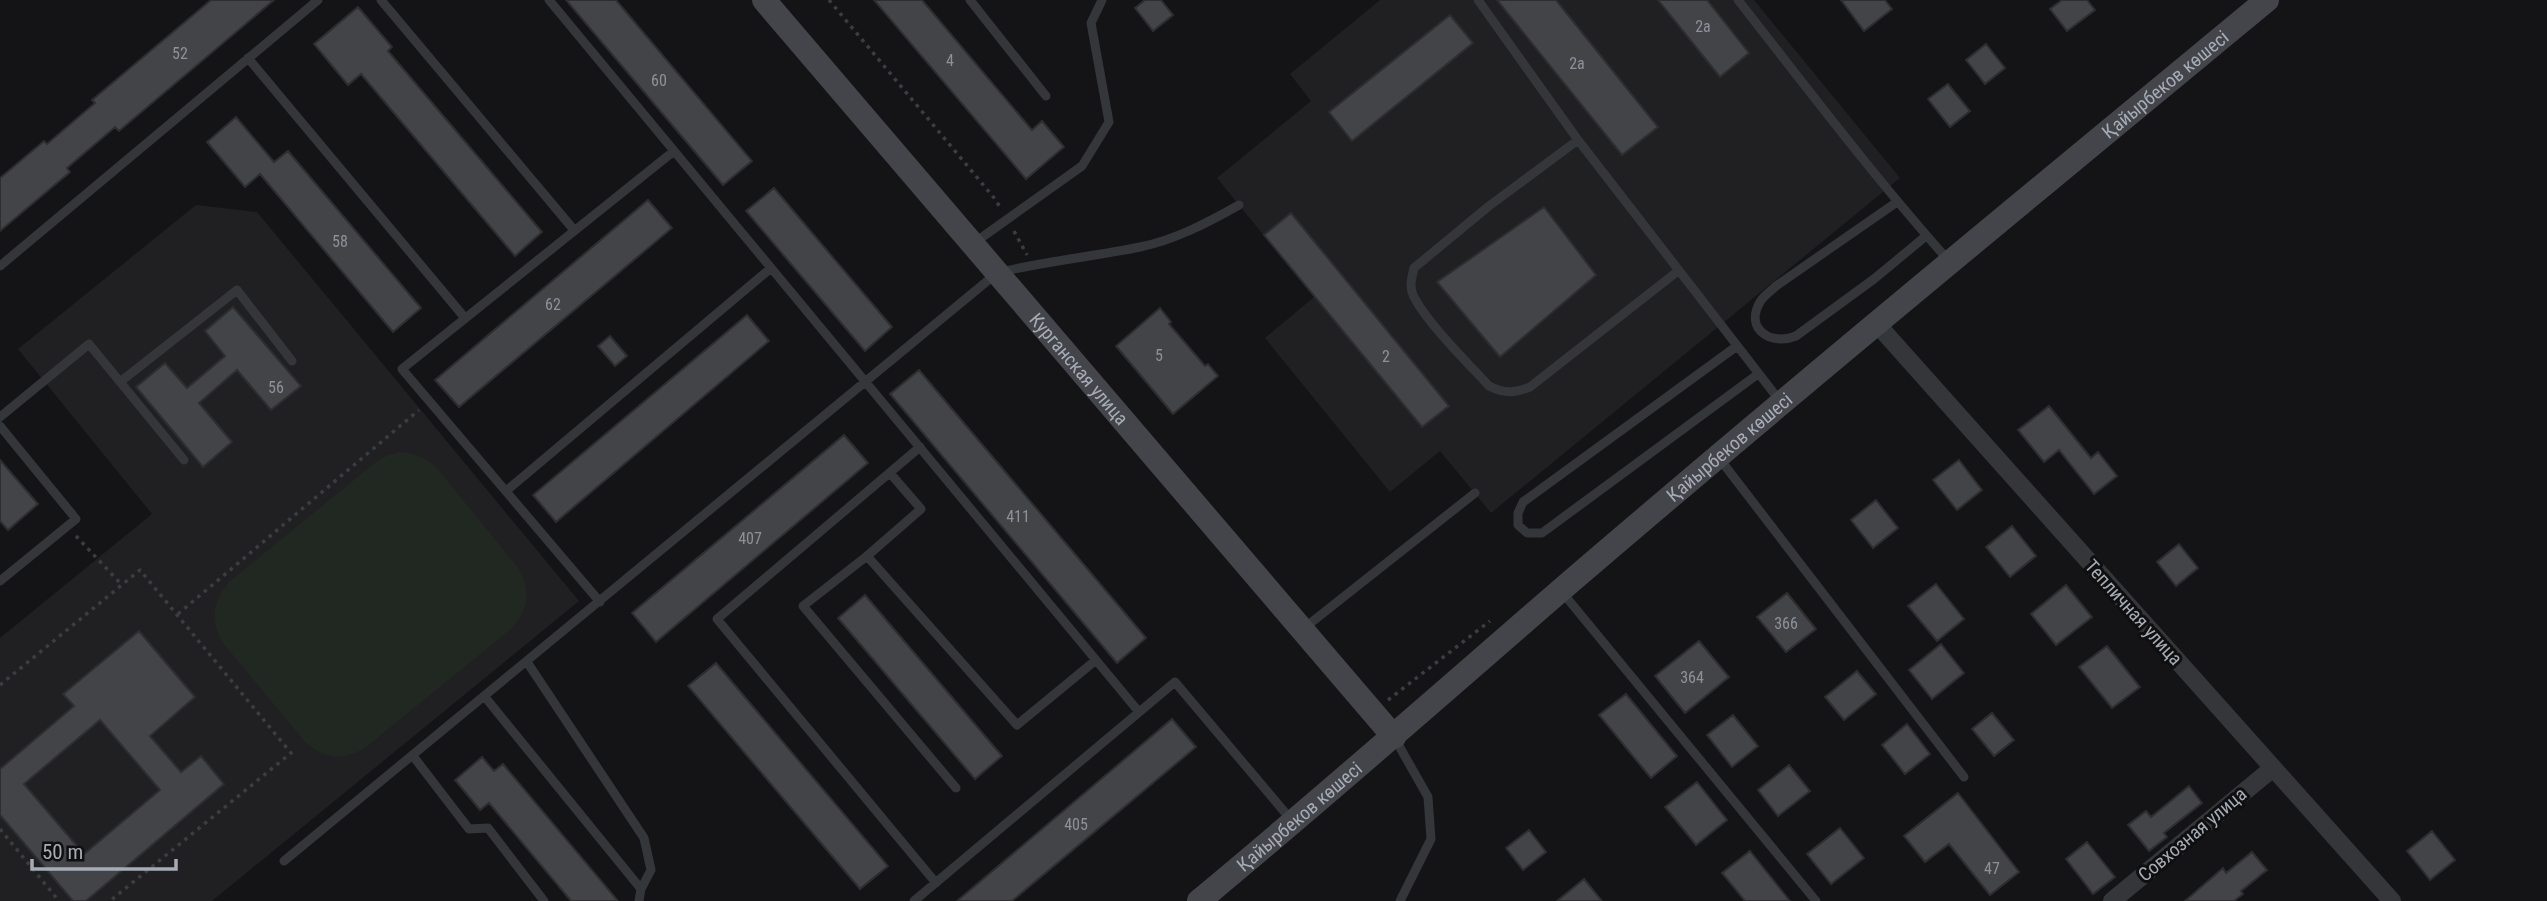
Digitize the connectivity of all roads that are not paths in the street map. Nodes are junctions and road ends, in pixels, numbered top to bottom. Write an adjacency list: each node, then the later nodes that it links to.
1 (318, 0): 10 (lane)
2 (381, 0): 16 (lane)
3 (549, 0): 13 (lane)
4 (764, 0): 18 (main road, Курганская улица)
5 (970, 0): 11 (lane)
6 (1102, 0): 18 (lane)
7 (1478, 0): 12 (lane)
8 (1738, 0): 14 (lane)
9 (2267, 0): 19 (main road, Қайырбеков көшесі)
10 (248, 58): 20 (lane); 24 (lane)
11 (1046, 96)
12 (1578, 140): 22 (lane); 22 (lane)
13 (674, 151): 16 (lane); 21 (lane)
14 (1897, 202): 17 (lane); 17 (lane)
15 (1239, 205): 23 (lane)
16 (574, 230): 24 (lane)
17 (1926, 236): 19 (lane)
18 (972, 244): 23 (main road, Курганская улица)
19 (1950, 262): 25 (main road, Қайырбеков көшесі)
20 (0, 266)
21 (771, 268): 30 (lane); 38 (lane)
22 (1678, 271): 26 (lane)
23 (997, 273): 30 (lane); 44 (main road, Курганская улица)
24 (464, 318): 38 (lane)
25 (1876, 323): 31 (main road, Қайырбеков көшесі); 51 (street, Тепличная улица)
26 (1737, 346): 28 (lane); 28 (lane)
27 (292, 360): 29 (lane)
28 (1758, 374): 31 (lane)
29 (120, 382): 32 (lane); 36 (lane)
30 (865, 382): 34 (lane); 43 (lane)
31 (1782, 403): 35 (main road, Қайырбеков көшесі)
32 (0, 417)
33 (0, 426): 41 (lane)
34 (920, 447): 37 (lane); 45 (lane)
35 (1718, 457): 42 (main road, Қайырбеков көшесі); 52 (lane)
36 (184, 460)
37 (890, 473): 40 (lane); 56 (lane)
38 (506, 491): 43 (lane)
39 (1475, 493): 44 (lane)
40 (867, 556): 45 (lane); 53 (lane)
41 (0, 581)
42 (1561, 590): 49 (main road, Қайырбеков көшесі); 63 (lane)
43 (600, 602): 46 (lane)
44 (1302, 630): 49 (main road, Курганская улица)
45 (1096, 660): 48 (lane)
46 (527, 662): 47 (lane); 57 (lane)
47 (485, 697): 50 (lane); 57 (lane)
48 (1139, 712): 54 (lane); 56 (lane)
49 (1394, 737): 54 (main road, Қайырбеков көшесі); 62 (lane)
50 (413, 756): 55 (lane); 58 (lane)
51 (2273, 768): 64 (street, Совхозная улица); 65 (street, Тепличная улица)
52 (1964, 777)
53 (956, 789)
54 (1294, 823): 61 (main road, Қайырбеков көшесі)
55 (284, 861)
56 (936, 883): 60 (lane)
57 (641, 889): 59 (lane)
58 (544, 901)
59 (639, 901)
60 (914, 901)
61 (1199, 901)
62 (1400, 901)
63 (1815, 901)
64 (2112, 901)
65 (2392, 901)

